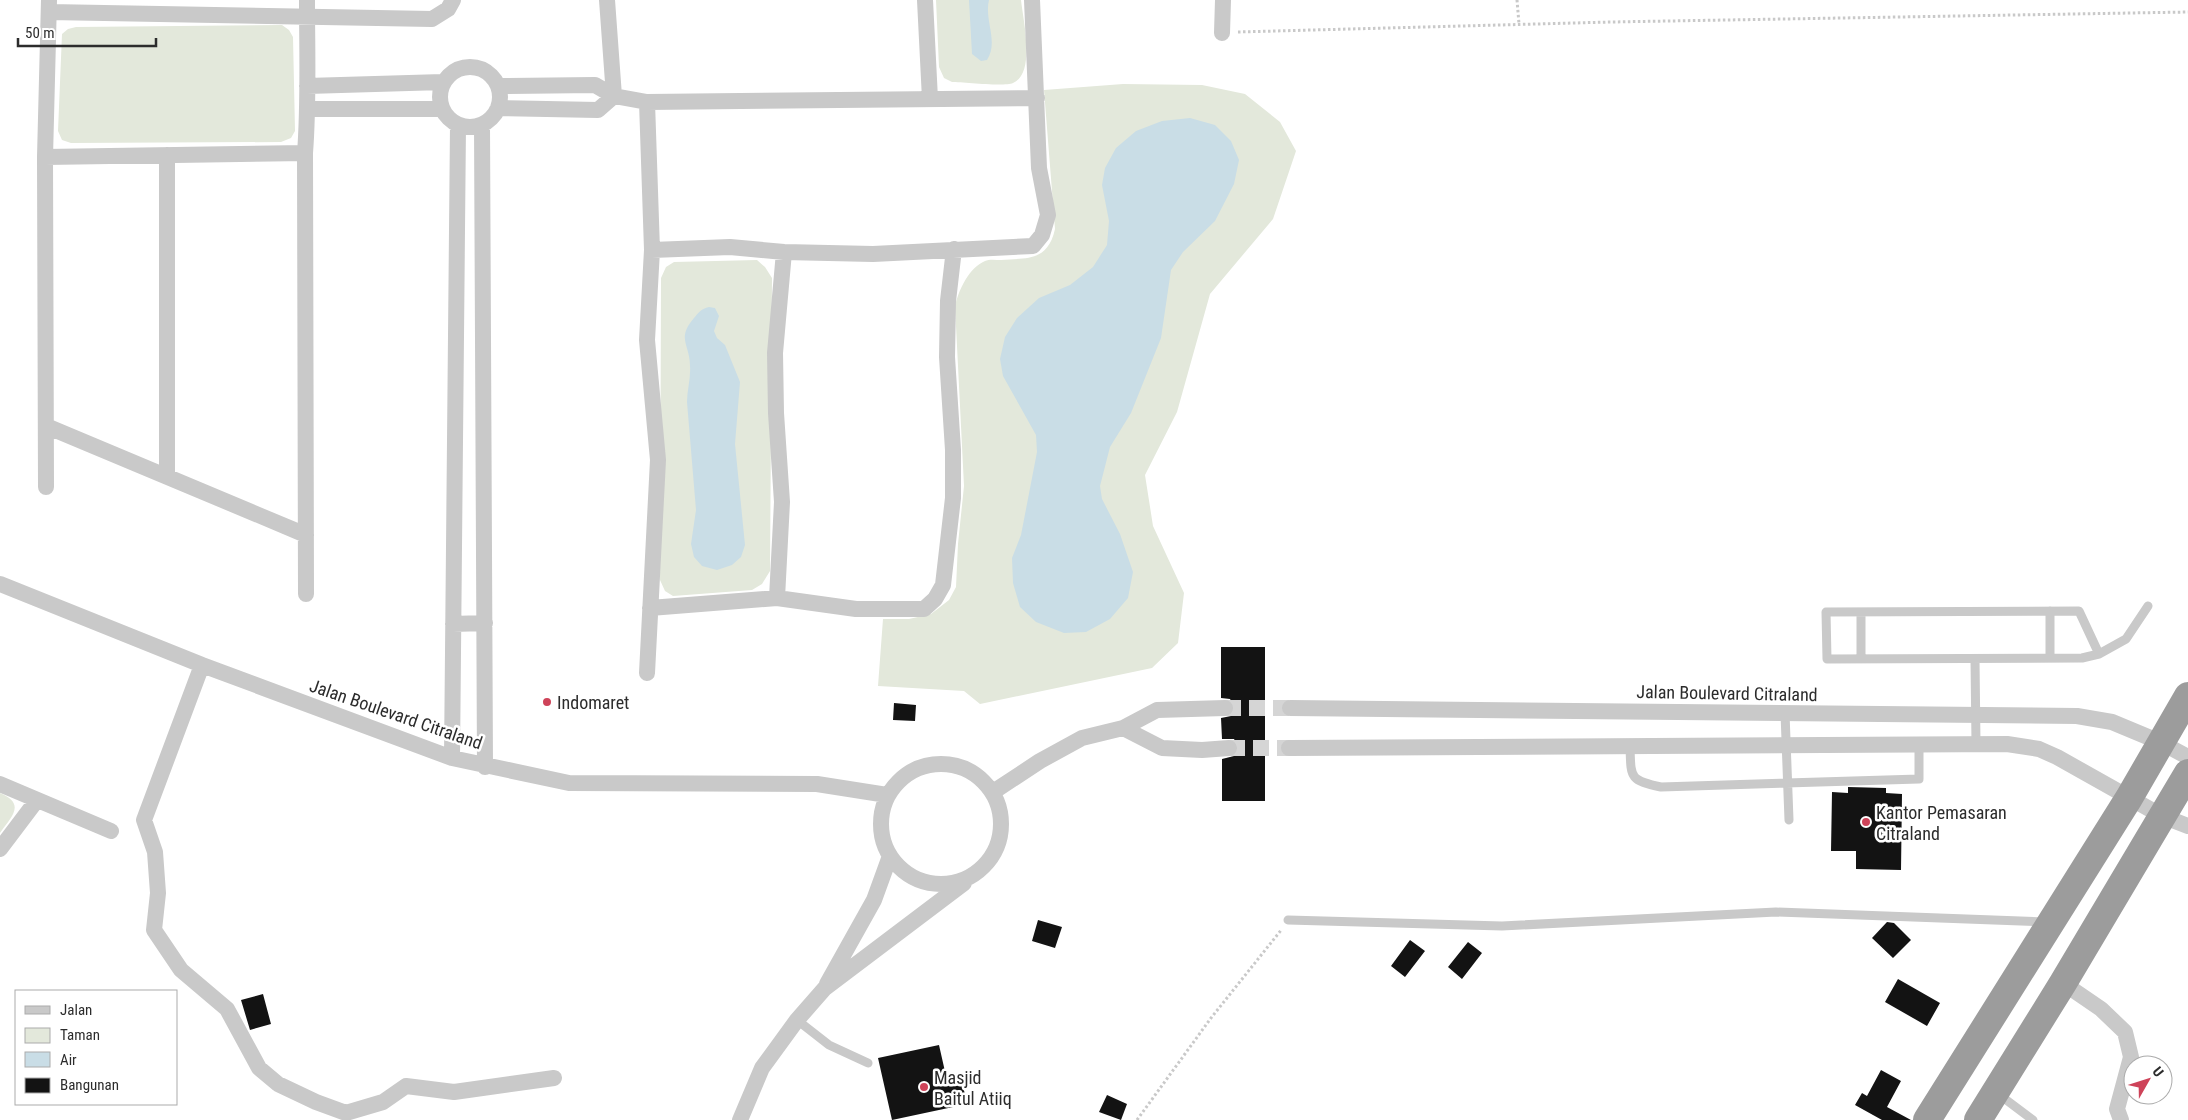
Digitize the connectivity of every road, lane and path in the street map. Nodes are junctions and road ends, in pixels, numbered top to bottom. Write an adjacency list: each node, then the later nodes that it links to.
1 (453, 0): 9 (street)
2 (607, 0): 16 (street)
3 (925, 0): 18 (street)
4 (1032, 0): 17 (street)
5 (1223, 0): 12 (street)
6 (1517, 0): 11 (path)
7 (49, 6): 8 (street); 27 (street)
8 (171, 7): 9 (street)
9 (307, 8): 14 (street)
10 (2188, 12): 11 (path)
11 (1520, 24): 12 (path)
12 (1222, 33)
13 (443, 82): 14 (street); 15 (street); 22 (street)
14 (307, 86): 21 (street)
15 (498, 86): 16 (street); 20 (street)
16 (614, 96): 19 (street); 20 (street)
17 (1037, 98): 18 (street); 28 (street)
18 (930, 99): 19 (street)
19 (647, 102): 29 (street)
20 (498, 108): 24 (street)
21 (309, 109): 22 (street); 25 (street)
22 (442, 109): 23 (street)
23 (458, 125): 24 (street); 42 (street)
24 (482, 125): 43 (street)
25 (306, 153): 26 (street); 34 (street)
26 (167, 155): 27 (street); 32 (street)
27 (45, 157): 31 (street)
28 (954, 249): 30 (street); 37 (street)
29 (652, 250): 30 (street); 39 (street)
30 (784, 252): 37 (street)
31 (46, 426): 32 (street); 33 (street)
32 (167, 476): 34 (street)
33 (46, 487)
34 (306, 535): 36 (street)
35 (0, 584): 48 (street, Jalan Boulevard Citraland)
36 (306, 594)
37 (777, 598): 39 (street)
38 (2148, 606): 44 (lane)
39 (650, 608): 49 (street)
40 (2050, 611): 41 (lane); 44 (lane); 45 (lane)
41 (1860, 612): 46 (lane); 46 (lane)
42 (453, 624): 43 (street); 64 (street)
43 (485, 624): 65 (street)
44 (2099, 654): 45 (lane)
45 (2050, 658): 47 (lane)
46 (1861, 659): 47 (lane)
47 (1975, 659): 54 (lane)
48 (202, 665): 64 (street, Jalan Boulevard Citraland); 86 (street)
49 (647, 672)
50 (2188, 696): 56 (highway)
51 (1224, 708): 55 (street)
52 (1290, 708): 53 (street, Jalan Boulevard Citraland)
53 (1785, 713): 54 (street, Jalan Boulevard Citraland); 59 (lane)
54 (1976, 715): 56 (street, Jalan Boulevard Citraland); 58 (lane)
55 (1123, 728): 61 (street); 69 (street)
56 (2160, 742): 63 (street, Jalan Boulevard Citraland); 71 (highway)
57 (1919, 743): 58 (street); 59 (street); 67 (lane)
58 (1976, 744): 71 (street)
59 (1785, 745): 60 (street); 67 (lane)
60 (1630, 746): 62 (street); 67 (lane)
61 (1229, 748)
62 (1289, 748)
63 (2188, 757)
64 (452, 758): 65 (street, Jalan Boulevard Citraland)
65 (486, 766): 70 (street, Jalan Boulevard Citraland)
66 (2188, 773): 73 (highway)
67 (1787, 782): 74 (lane)
68 (0, 784): 72 (street)
69 (993, 792): 70 (street); 79 (street)
70 (887, 795): 78 (street)
71 (2129, 798): 73 (street); 81 (highway)
72 (37, 800): 76 (street); 77 (street)
73 (2162, 816): 75 (street); 82 (highway)
74 (1789, 820)
75 (2188, 826)
76 (111, 831)
77 (0, 849)
78 (890, 856): 79 (street); 83 (street)
79 (974, 876): 83 (street)
80 (1288, 920): 81 (lane); 89 (path)
81 (2051, 922): 90 (highway)
82 (2063, 983): 87 (highway); 93 (street)
83 (825, 988): 84 (street)
84 (797, 1020): 85 (lane); 88 (street)
85 (868, 1063)
86 (554, 1078)
87 (1995, 1091): 91 (highway); 92 (lane)
88 (740, 1120)
89 (1137, 1120)
90 (1927, 1120)
91 (1978, 1120)
92 (2033, 1120)
93 (2121, 1120)

